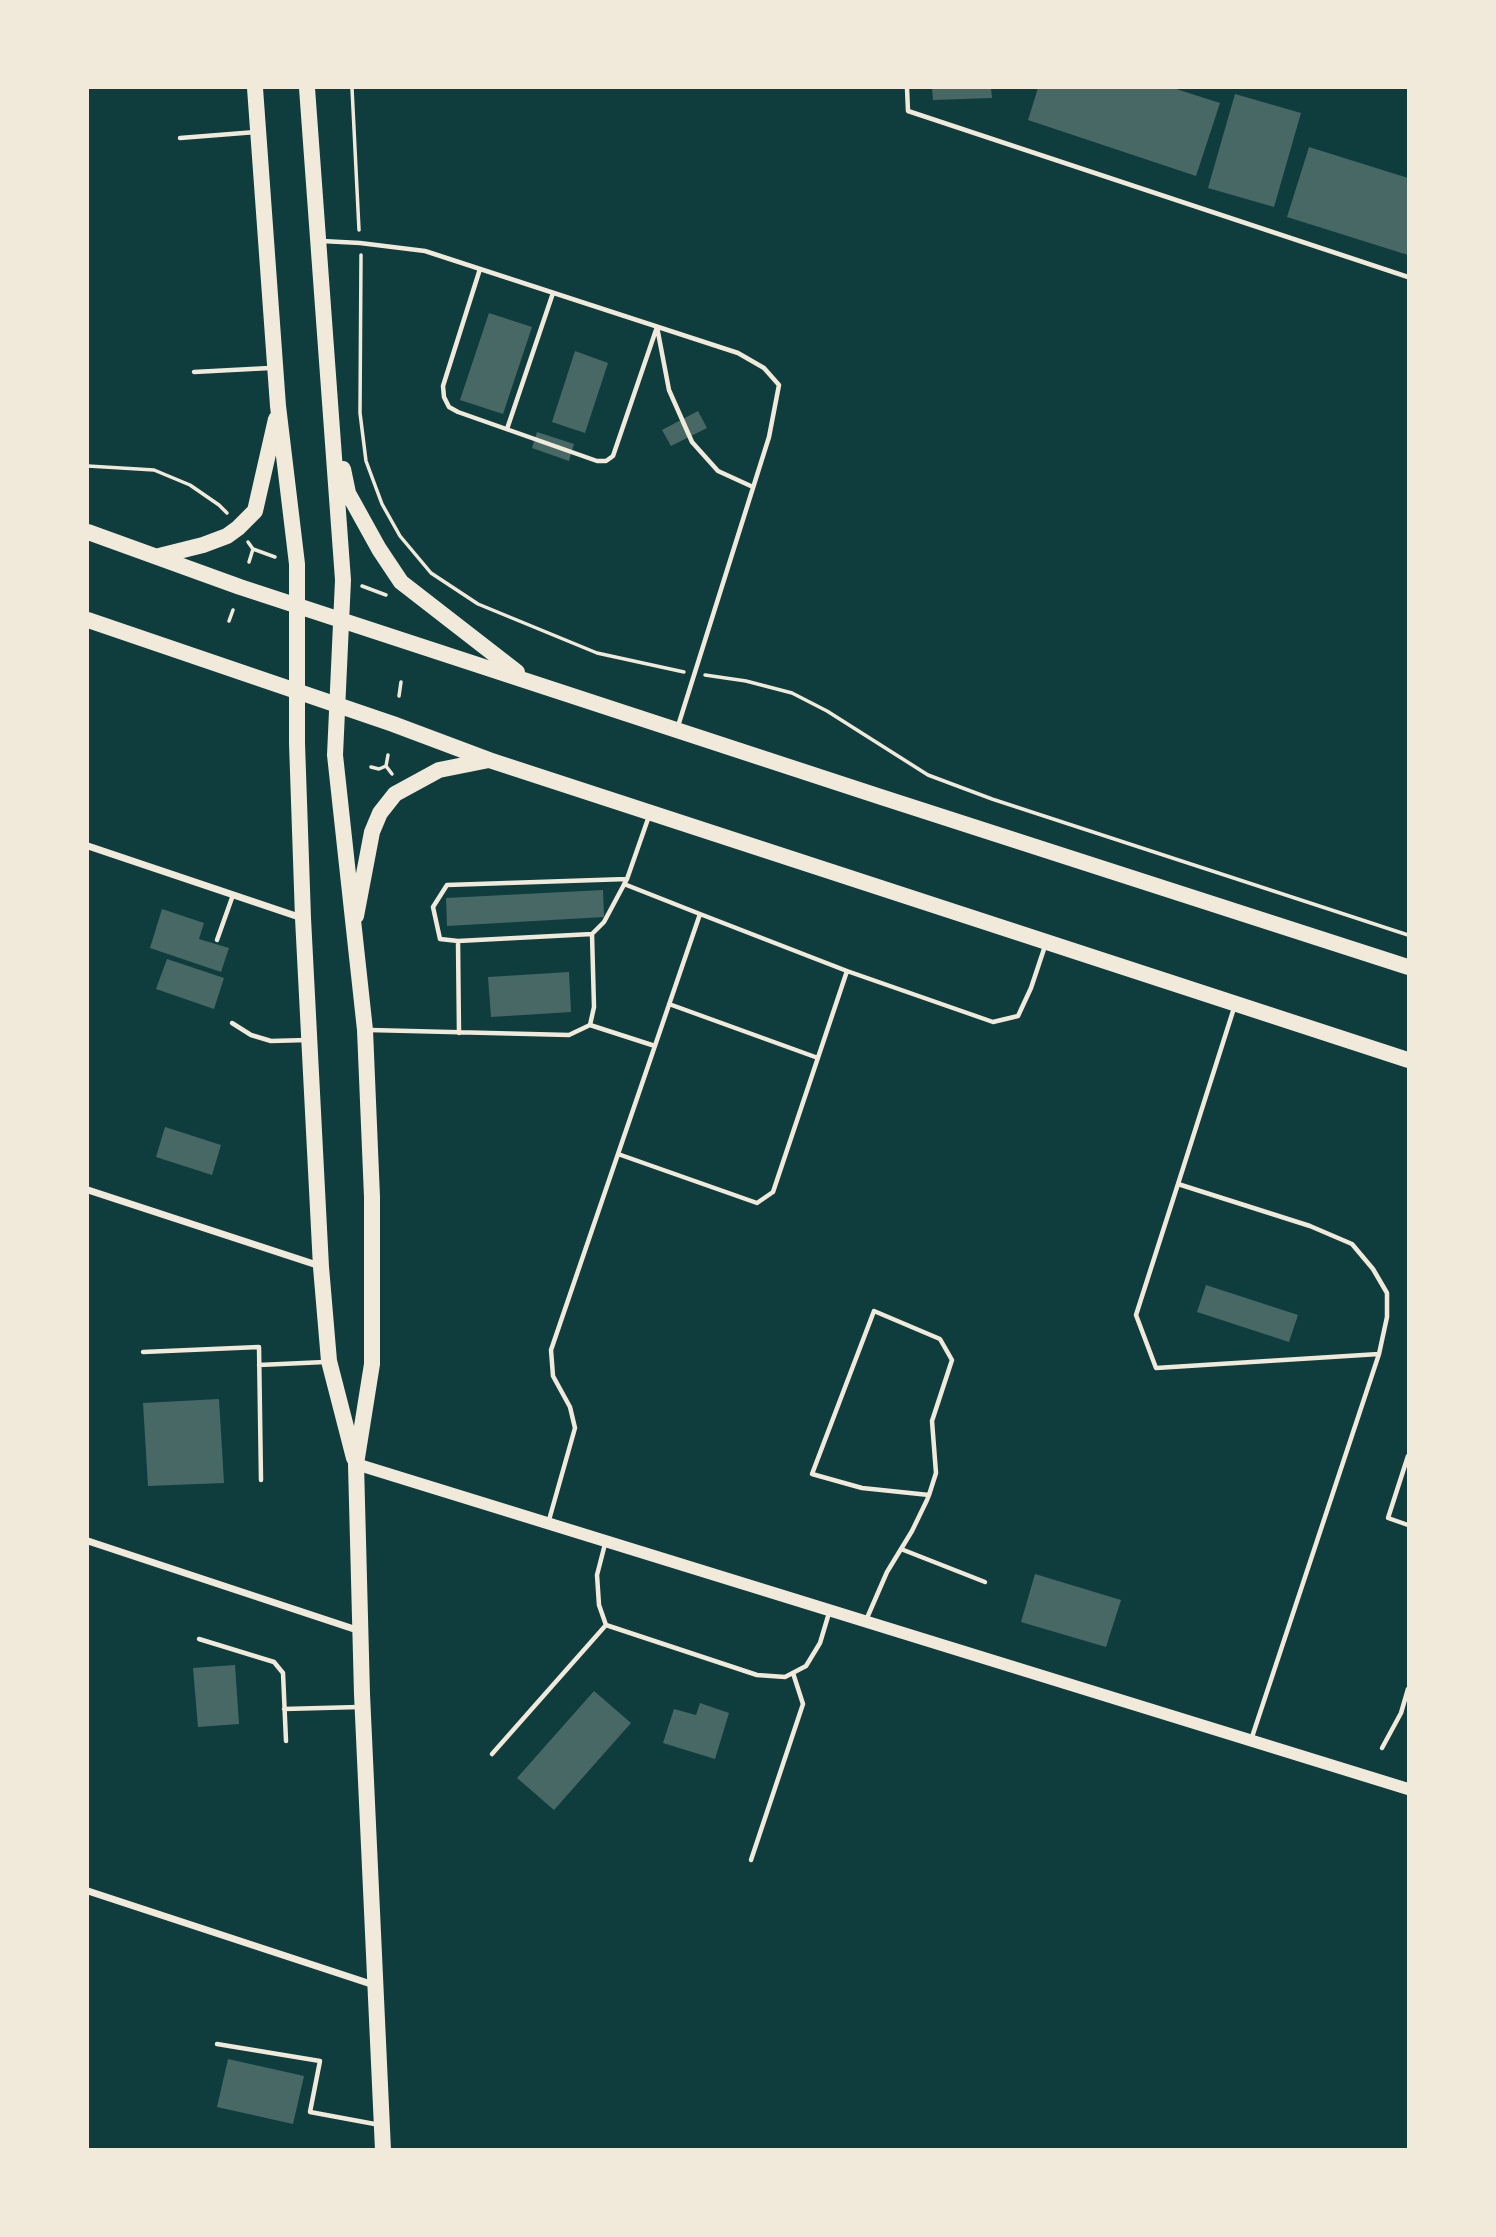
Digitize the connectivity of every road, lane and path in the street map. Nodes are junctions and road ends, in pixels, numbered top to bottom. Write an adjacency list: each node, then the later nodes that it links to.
1 (255, 88): 5 (main road)
2 (307, 88): 7 (main road)
3 (352, 88): 8 (path)
4 (907, 88): 10 (lane)
5 (258, 132): 6 (lane); 13 (main road)
6 (180, 138)
7 (319, 241): 8 (lane); 16 (main road)
8 (360, 243): 9 (lane); 34 (path)
9 (480, 269): 11 (lane); 17 (lane)
10 (1409, 277)
11 (553, 293): 12 (lane); 17 (lane)
12 (657, 327): 17 (lane); 19 (lane); 19 (lane)
13 (276, 368): 14 (lane); 15 (main road)
14 (194, 372)
15 (278, 406): 24 (main road); 29 (main road)
16 (332, 418): 32 (main road); 36 (main road)
17 (507, 429)
18 (88, 466): 20 (path)
19 (753, 487): 41 (lane)
20 (233, 520)
21 (88, 532): 24 (main road)
22 (248, 542): 23 (path)
23 (253, 549): 25 (path); 26 (path)
24 (159, 556): 29 (main road)
25 (275, 557)
26 (248, 562)
27 (362, 586): 28 (path)
28 (394, 597)
29 (297, 605): 32 (main road); 38 (main road)
30 (233, 610): 33 (path)
31 (88, 620): 38 (main road)
32 (341, 620): 36 (main road); 40 (main road)
33 (229, 621)
34 (676, 671)
35 (713, 677): 55 (path)
36 (527, 680): 41 (main road)
37 (401, 682): 39 (path)
38 (297, 691): 40 (main road); 52 (main road)
39 (399, 696)
40 (337, 705): 43 (main road); 53 (main road)
41 (677, 730): 59 (main road)
42 (388, 755): 44 (path)
43 (489, 760): 47 (main road); 53 (main road)
44 (386, 766): 45 (path); 46 (path)
45 (371, 767)
46 (396, 779)
47 (650, 812): 49 (lane); 58 (main road)
48 (88, 846): 50 (street)
49 (626, 881): 51 (lane); 54 (lane); 57 (lane)
50 (233, 895): 52 (street); 56 (lane)
51 (700, 914): 60 (lane); 62 (lane)
52 (303, 918): 67 (main road)
53 (354, 930): 65 (main road)
54 (592, 934): 57 (lane); 64 (lane)
55 (1409, 935)
56 (217, 940)
57 (458, 941): 66 (lane)
58 (1046, 942): 60 (lane); 61 (main road)
59 (1409, 967)
60 (847, 971): 69 (lane)
61 (1235, 1003): 70 (main road); 72 (lane)
62 (669, 1004): 68 (lane); 69 (lane)
63 (232, 1023): 67 (lane)
64 (590, 1025): 66 (lane); 68 (lane)
65 (365, 1030): 66 (lane); 80 (main road)
66 (458, 1033)
67 (311, 1040): 74 (main road)
68 (655, 1046): 71 (lane)
69 (818, 1058): 71 (lane)
70 (1409, 1060)
71 (618, 1154): 83 (lane)
72 (1178, 1184): 76 (lane); 76 (lane)
73 (88, 1190): 74 (street)
74 (321, 1267): 77 (main road)
75 (143, 1352): 78 (lane)
76 (1379, 1354): 99 (lane)
77 (329, 1362): 78 (lane); 80 (main road)
78 (259, 1364): 81 (lane)
79 (1409, 1456): 84 (lane)
80 (356, 1464): 83 (street); 92 (main road)
81 (261, 1480)
82 (929, 1495): 82 (lane); 87 (lane)
83 (548, 1524): 86 (street)
84 (1409, 1525)
85 (88, 1541): 92 (street)
86 (606, 1543): 89 (street); 91 (lane)
87 (901, 1549): 88 (lane); 90 (lane)
88 (985, 1582)
89 (830, 1611): 90 (street); 94 (lane)
90 (866, 1622): 99 (street)
91 (606, 1625): 94 (lane); 101 (lane)
92 (361, 1631): 96 (main road)
93 (199, 1639): 97 (lane)
94 (793, 1673): 103 (lane)
95 (1409, 1689): 100 (lane)
96 (363, 1707): 97 (lane); 105 (main road)
97 (284, 1709): 98 (lane)
98 (286, 1741)
99 (1250, 1741): 102 (street)
100 (1382, 1748)
101 (492, 1754)
102 (1409, 1789)
103 (751, 1860)
104 (88, 1891): 105 (street)
105 (375, 1986): 107 (main road)
106 (218, 2043): 107 (lane)
107 (382, 2125): 108 (main road)
108 (383, 2150)

